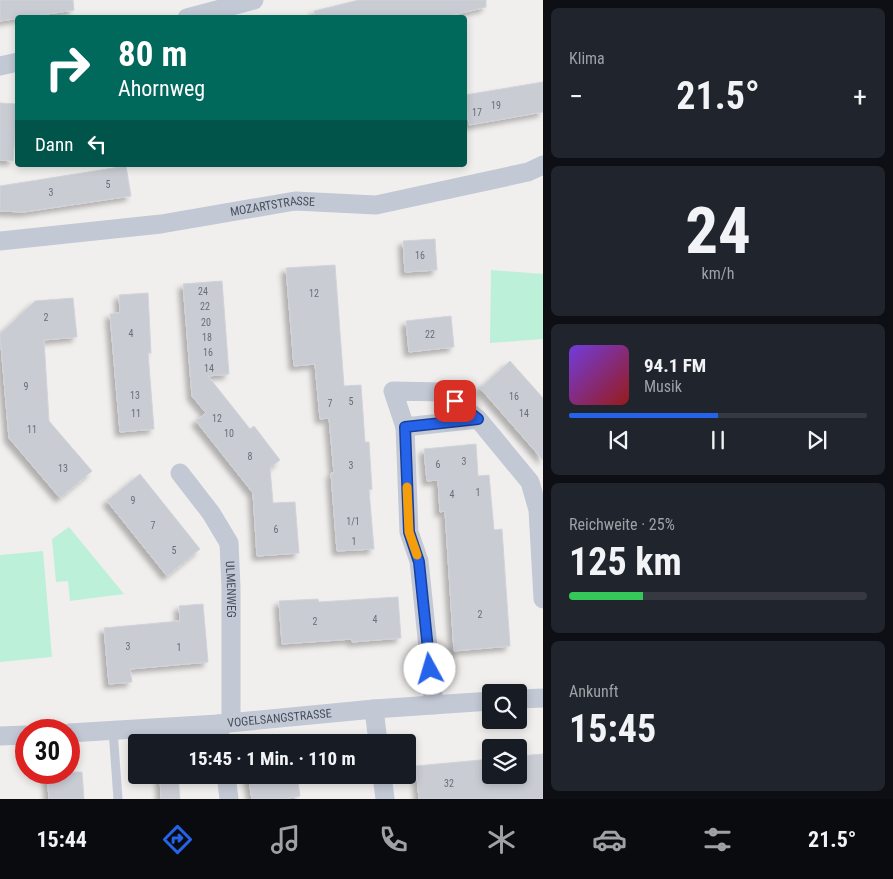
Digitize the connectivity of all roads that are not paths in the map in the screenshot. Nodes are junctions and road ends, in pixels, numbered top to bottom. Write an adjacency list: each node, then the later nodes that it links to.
1 (254, 0): 2 (street)
2 (198, 15)
3 (15, 63): 4 (street)
4 (0, 66)
5 (543, 165): 6 (street, MOZARTSTRASSE)
6 (0, 241)
7 (478, 419): 8 (street); 8 (street); 10 (street)
8 (405, 427): 14 (street)
9 (180, 473): 17 (street, ULMENWEG)
10 (543, 599)
11 (543, 698): 12 (street)
12 (527, 699)
13 (482, 702): 14 (street, VOGELSANGSTRASSE)
14 (434, 705): 15 (street, VOGELSANGSTRASSE)
15 (374, 709): 17 (street, VOGELSANGSTRASSE); 19 (street)
16 (113, 730): 17 (street, VOGELSANGSTRASSE); 18 (street, VOGELSANGSTRASSE); 24 (lane)
17 (223, 730)
18 (80, 732)
19 (377, 734)
20 (15, 735): 21 (street)
21 (0, 736)
22 (227, 784): 25 (street)
23 (383, 784): 26 (street)
24 (118, 799)
25 (229, 799)
26 (385, 799)

